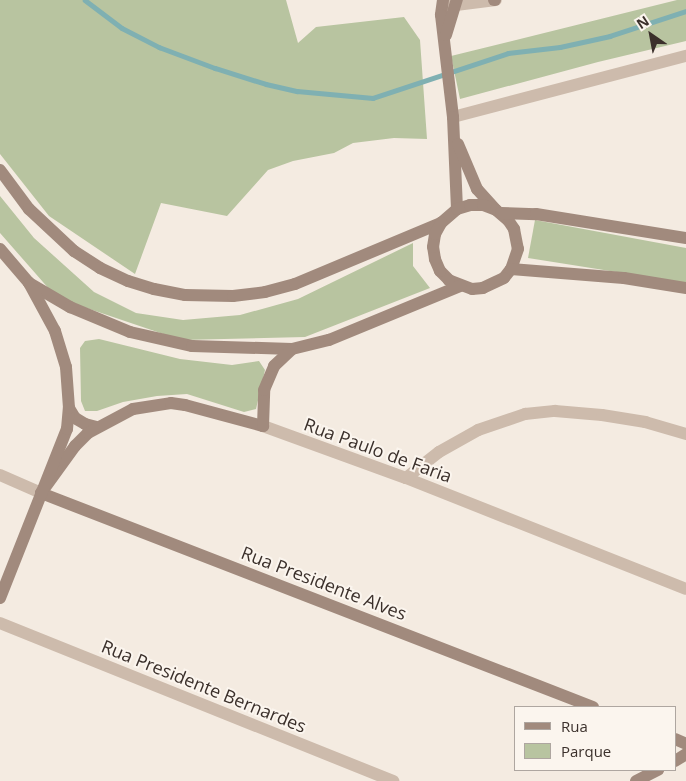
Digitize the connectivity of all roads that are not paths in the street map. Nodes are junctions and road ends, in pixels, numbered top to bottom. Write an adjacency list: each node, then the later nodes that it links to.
1 (495, 0): 3 (street)
2 (442, 2): 3 (street); 4 (street)
3 (457, 2): 4 (street)
4 (445, 44): 6 (street)
5 (686, 56): 6 (street)
6 (453, 117): 7 (street)
7 (454, 135): 9 (street); 10 (street)
8 (0, 170): 11 (street)
9 (457, 209): 10 (street); 11 (street)
10 (498, 211): 12 (street); 14 (street)
11 (441, 222): 16 (street)
12 (686, 238)
13 (0, 249): 15 (street)
14 (511, 269): 16 (street); 17 (street)
15 (29, 283): 18 (street); 19 (street)
16 (460, 286): 18 (street)
17 (686, 288)
18 (292, 348): 20 (street)
19 (69, 408): 21 (street); 25 (street)
20 (263, 426): 21 (street, Rua Paulo de Faria); 24 (street, Rua Paulo de Faria)
21 (96, 427): 25 (street, Rua Paulo de Faria)
22 (686, 434): 24 (street)
23 (0, 475): 25 (street)
24 (406, 478): 26 (street, Rua Paulo de Faria)
25 (41, 493): 27 (street); 29 (street, Rua Presidente Alves)
26 (686, 589)
27 (0, 598)
28 (0, 623): 31 (street, Rua Presidente Bernardes)
29 (590, 706)
30 (656, 771): 32 (street)
31 (394, 781)
32 (636, 781)

